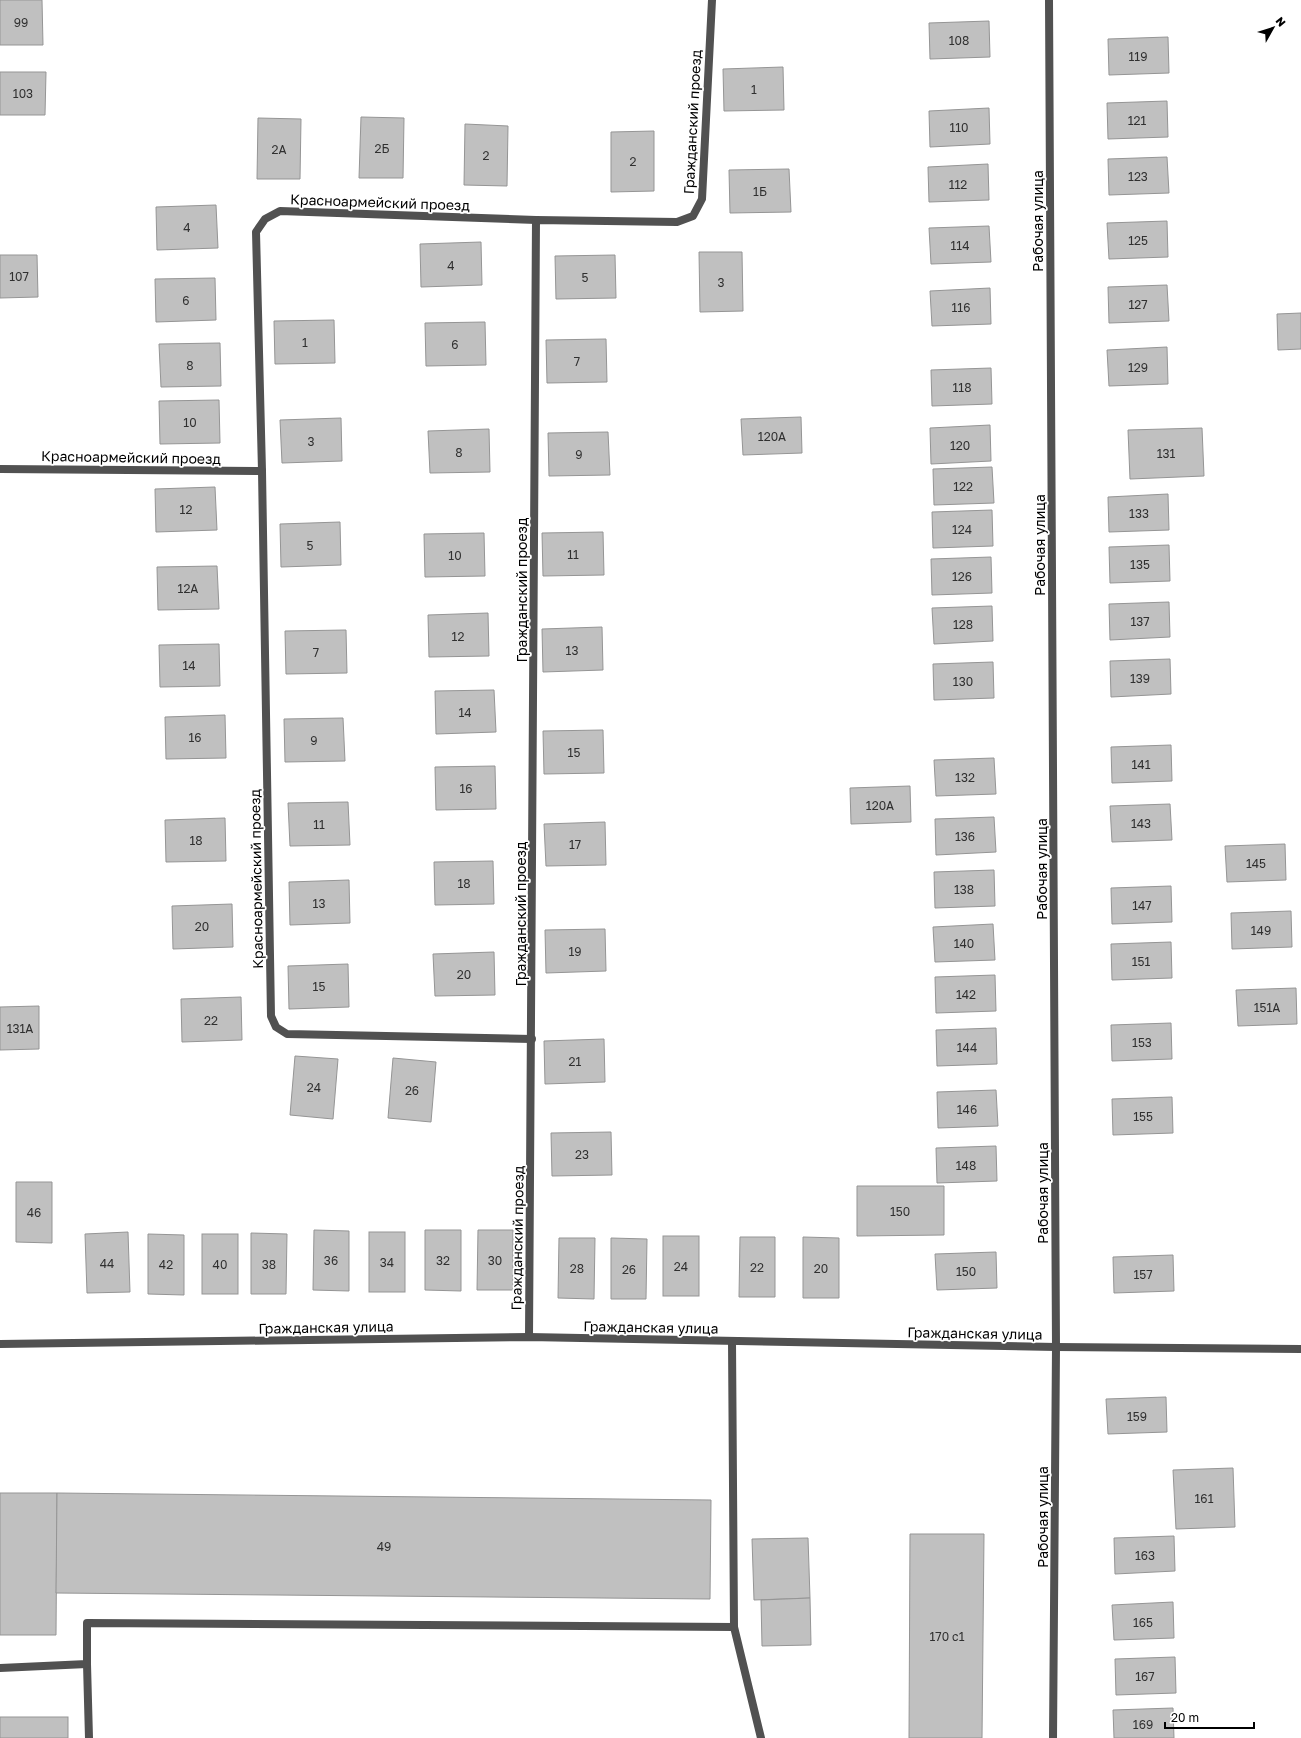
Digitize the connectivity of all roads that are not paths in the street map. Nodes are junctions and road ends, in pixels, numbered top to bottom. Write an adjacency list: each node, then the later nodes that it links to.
1 (712, 0): 3 (street, Гражданский проезд)
2 (1049, 0): 10 (street, Рабочая улица)
3 (536, 220): 5 (street, Красноармейский проезд); 6 (street, Гражданский проезд)
4 (0, 469): 5 (street, Красноармейский проезд)
5 (262, 471): 6 (street, Красноармейский проезд)
6 (532, 1039): 7 (street, Гражданский проезд)
7 (529, 1337): 8 (street, Гражданская улица); 9 (street, Гражданская улица)
8 (732, 1341): 10 (street, Гражданская улица); 12 (street)
9 (0, 1344)
10 (1056, 1347): 11 (street, Гражданская улица); 17 (street, Рабочая улица)
11 (1301, 1349)
12 (734, 1627): 13 (street); 16 (street)
13 (87, 1664): 14 (street); 15 (street)
14 (0, 1668)
15 (89, 1738)
16 (762, 1738)
17 (1054, 1738)

